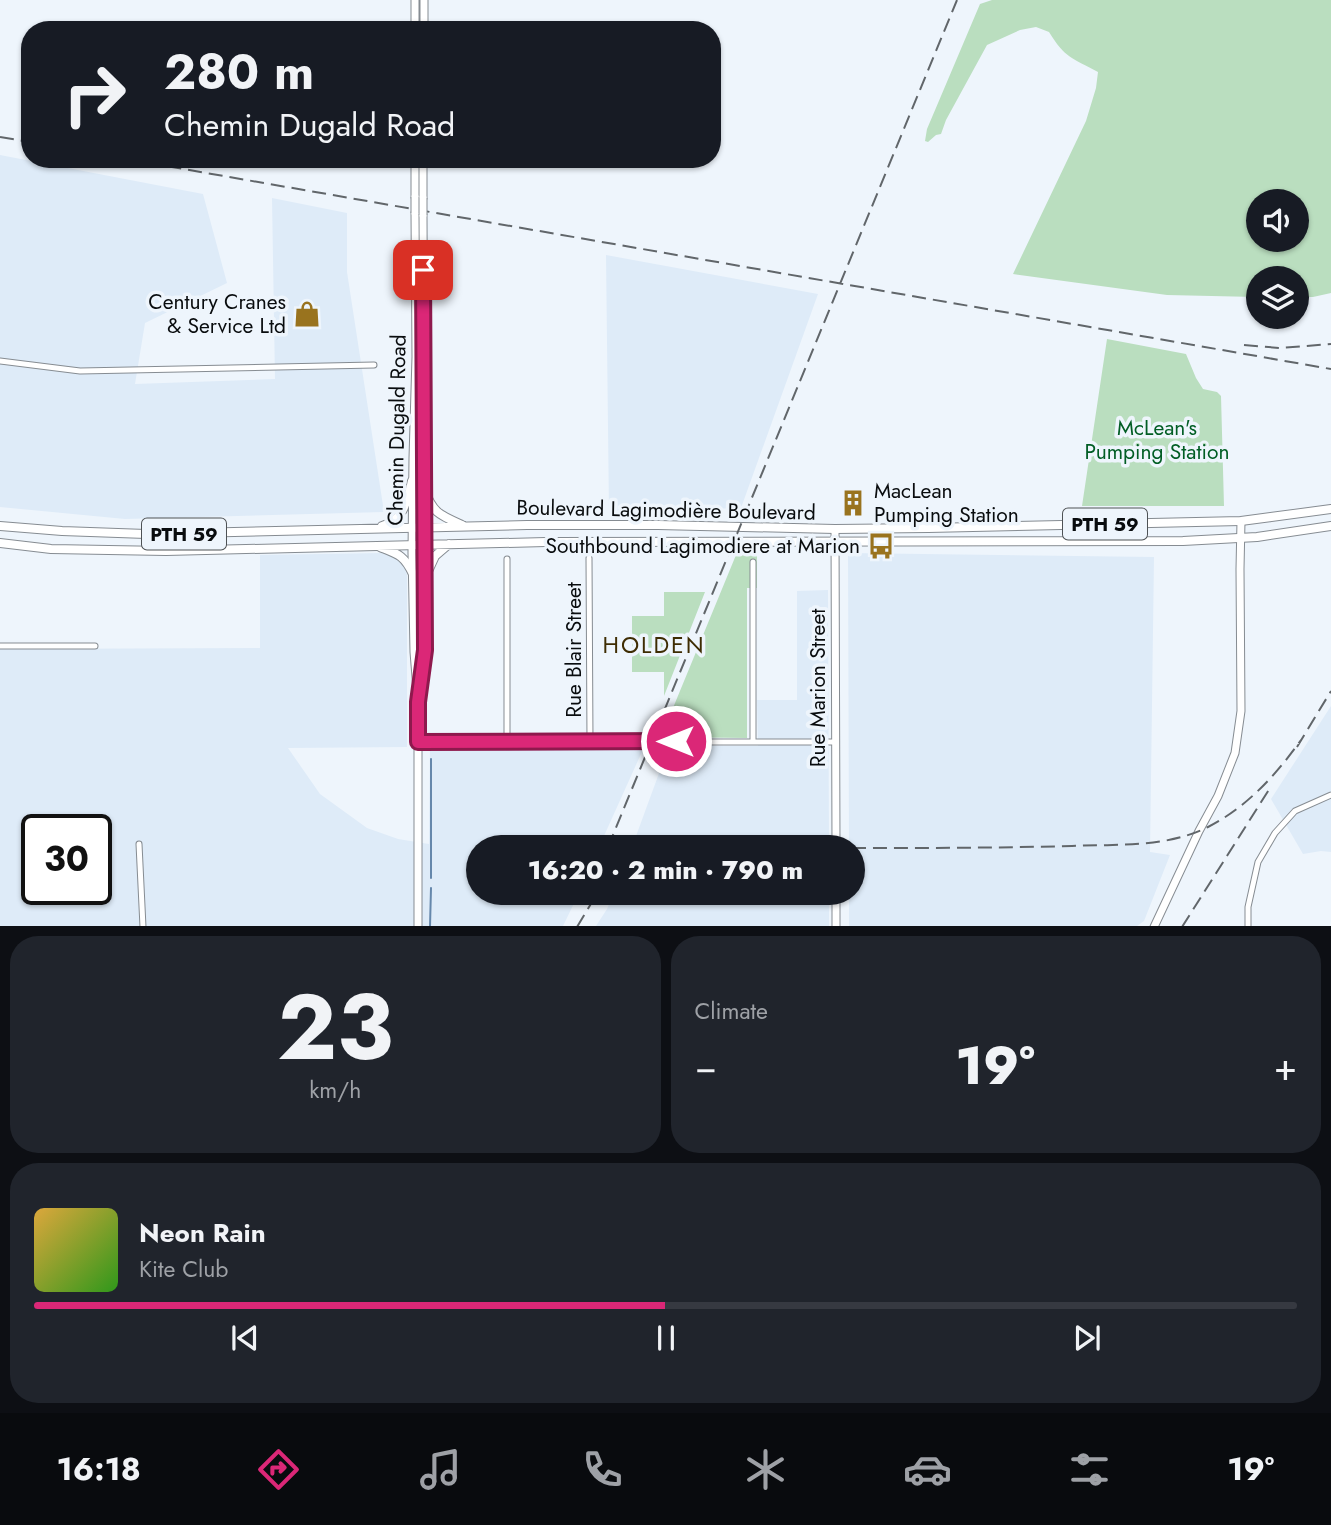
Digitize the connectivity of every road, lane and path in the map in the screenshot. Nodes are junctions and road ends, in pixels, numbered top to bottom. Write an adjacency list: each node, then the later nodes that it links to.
1 (415, 0): 3 (main road)
2 (424, 0): 4 (main road)
3 (415, 21)
4 (424, 21)
5 (416, 168): 7 (main road, Chemin Dugald Road)
6 (422, 168): 7 (main road, Chemin Dugald Road)
7 (419, 197): 8 (main road, Chemin Dugald Road, bridge)
8 (419, 214): 11 (main road, Chemin Dugald Road); 12 (main road, Chemin Dugald Road)
9 (0, 361): 10 (street)
10 (374, 365)
11 (412, 481): 18 (main road, Chemin Dugald Road); 20 (main road)
12 (424, 489): 17 (main road); 19 (main road, Chemin Dugald Road)
13 (1331, 509): 14 (main road, Boulevard Lagimodière Boulevard / PTH 59)
14 (1241, 522): 21 (main road, Boulevard Lagimodière Boulevard / PTH 59); 22 (main road)
15 (0, 526): 20 (main road, Boulevard Lagimodière Boulevard / PTH 59)
16 (1331, 526): 22 (main road, Boulevard Lagimodière Boulevard / PTH 59)
17 (465, 527): 19 (main road, Boulevard Lagimodière Boulevard / PTH 59); 21 (main road, Boulevard Lagimodière Boulevard / PTH 59)
18 (412, 528): 19 (main road, Boulevard Lagimodière Boulevard / PTH 59); 20 (main road, Boulevard Lagimodière Boulevard / PTH 59); 27 (main road, Chemin Dugald Road)
19 (424, 528): 25 (main road, Chemin Dugald Road)
20 (368, 529)
21 (835, 529): 23 (main road, Rue Marion Street)
22 (1240, 539): 23 (main road, Boulevard Lagimodière Boulevard / PTH 59); 49 (main road)
23 (835, 541): 26 (main road, Boulevard Lagimodière Boulevard / PTH 59); 41 (main road, Rue Marion Street)
24 (0, 543): 28 (main road, Boulevard Lagimodière Boulevard / PTH 59)
25 (424, 544): 26 (main road, Boulevard Lagimodière Boulevard / PTH 59); 27 (main road, Boulevard Lagimodière Boulevard / PTH 59); 33 (main road, Chemin Dugald Road)
26 (449, 544): 33 (main road)
27 (412, 545): 28 (main road, Boulevard Lagimodière Boulevard / PTH 59); 32 (main road, Chemin Dugald Road)
28 (377, 546): 32 (main road)
29 (589, 558): 40 (street, Rue Blair Street)
30 (507, 559): 39 (street)
31 (753, 562): 37 (street)
32 (413, 574): 36 (main road, Chemin Dugald Road)
33 (424, 580): 36 (main road, Chemin Dugald Road)
34 (0, 646): 35 (street)
35 (94, 646)
36 (418, 702): 38 (main road, Chemin Dugald Road)
37 (753, 741): 40 (street); 41 (street)
38 (418, 742): 39 (street); 47 (main road, Chemin Dugald Road)
39 (507, 742): 40 (street)
40 (590, 742)
41 (836, 742): 43 (main road, Rue Marion Street)
42 (1331, 795): 50 (street)
43 (836, 835)
44 (139, 844): 46 (street)
45 (836, 905): 48 (main road)
46 (143, 926)
47 (418, 926)
48 (836, 926)
49 (1154, 926)
50 (1248, 926)

